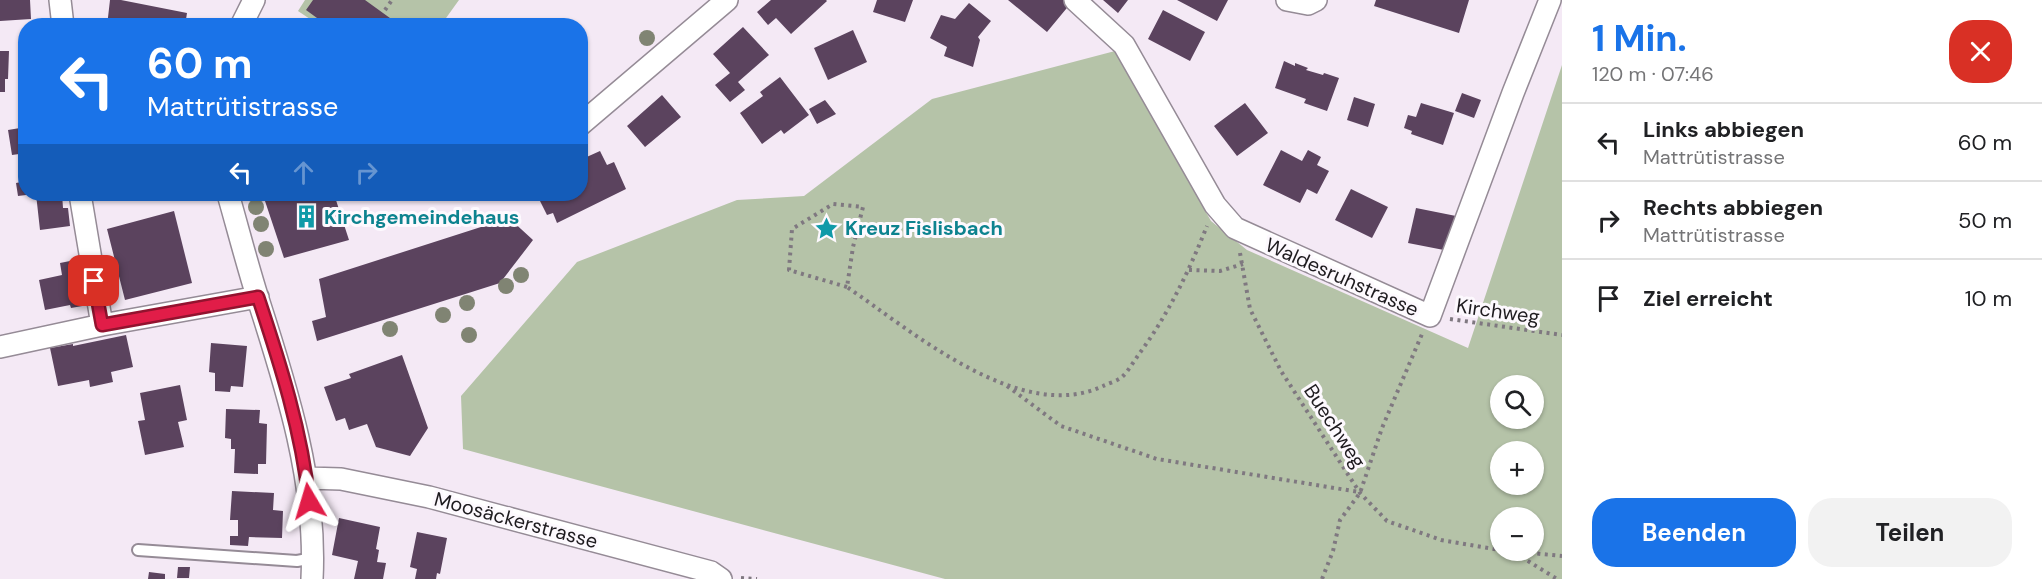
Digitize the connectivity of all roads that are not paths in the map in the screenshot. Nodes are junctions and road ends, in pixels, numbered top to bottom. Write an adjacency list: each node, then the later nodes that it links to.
1 (60, 0): 8 (street)
2 (254, 0): 9 (street)
3 (727, 0): 10 (street)
4 (1075, 0): 7 (street, Waldesruhstrasse)
5 (1287, 0): 6 (street)
6 (1316, 0)
7 (1550, 0)
8 (62, 18)
9 (245, 18)
10 (588, 118)
11 (81, 201): 14 (street)
12 (230, 201): 13 (street)
13 (258, 297): 14 (street); 16 (street)
14 (102, 325): 15 (street)
15 (0, 347)
16 (307, 478): 18 (street); 20 (street, Moosäckerstrasse)
17 (138, 550): 18 (lane)
18 (313, 558): 19 (street)
19 (312, 579)
20 (721, 579)

